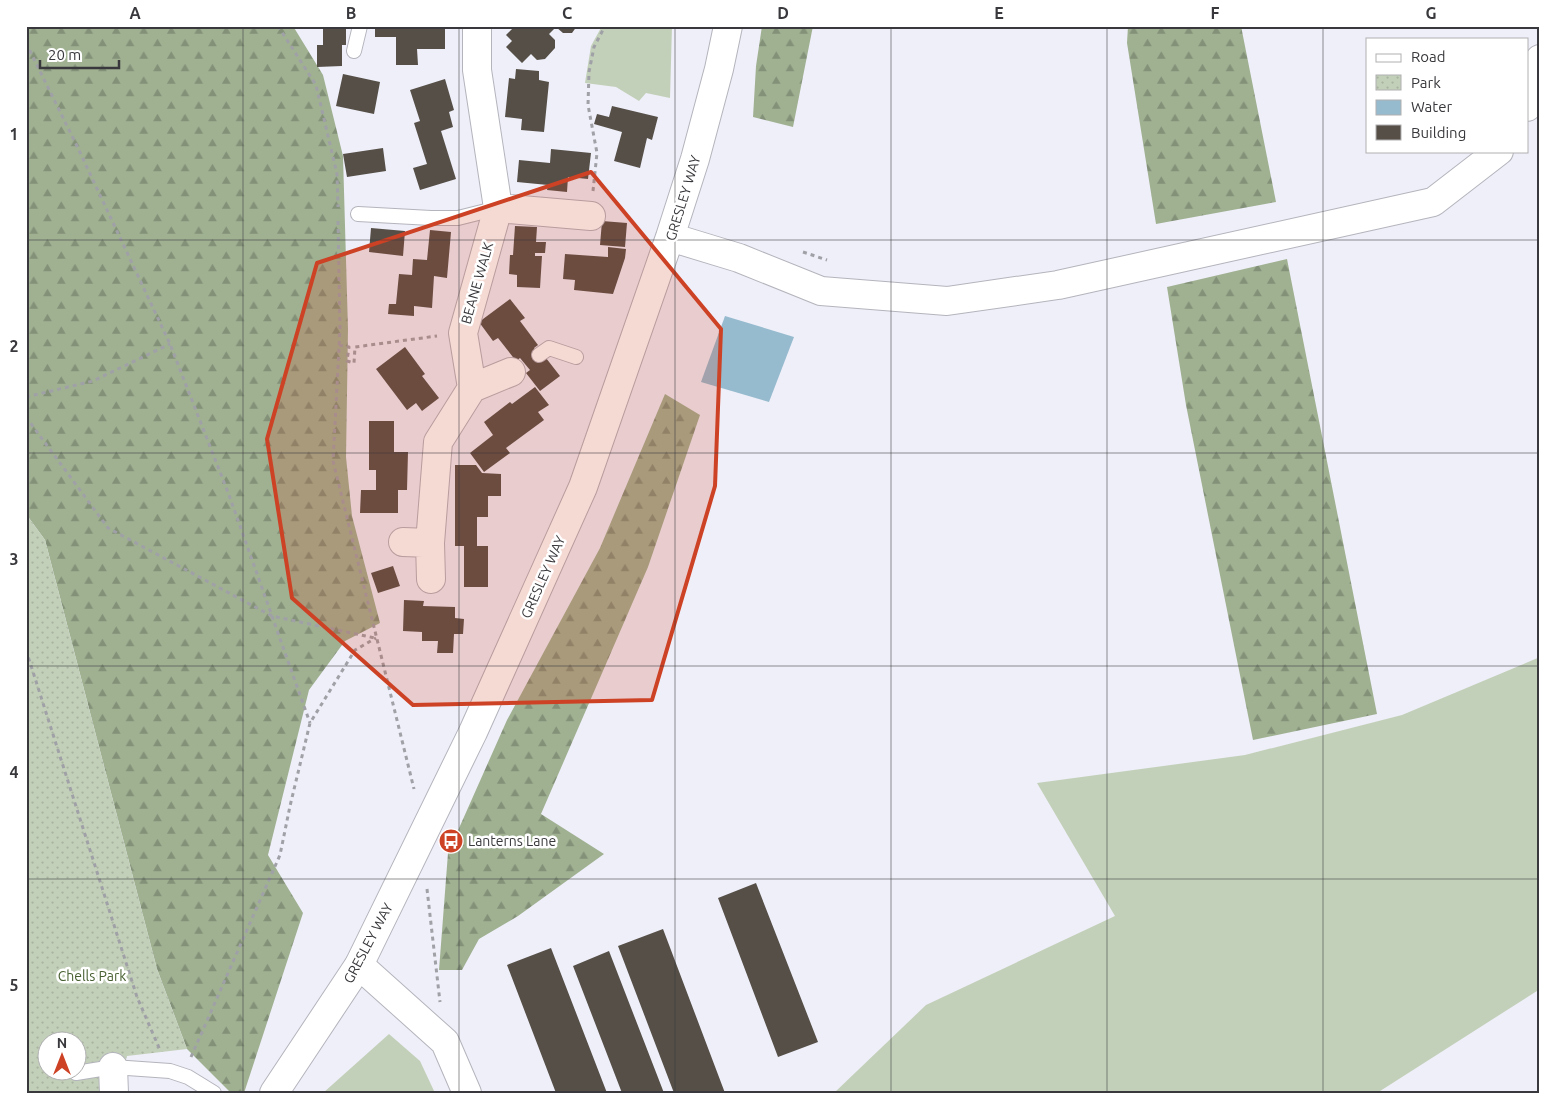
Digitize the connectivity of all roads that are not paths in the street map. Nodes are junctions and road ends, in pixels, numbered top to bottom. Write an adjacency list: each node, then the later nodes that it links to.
1 (360, 26): 4 (lane)
2 (477, 26): 8 (street, BEANE WALK)
3 (728, 26): 11 (street, GRESLEY WAY)
4 (354, 51)
5 (1540, 59): 6 (street)
6 (1528, 105)
7 (1498, 152): 11 (street)
8 (498, 208): 9 (lane); 10 (street); 15 (street, BEANE WALK)
9 (358, 214)
10 (591, 216)
11 (670, 237): 17 (street, GRESLEY WAY)
12 (539, 355): 13 (lane)
13 (576, 357)
14 (516, 370): 15 (street)
15 (472, 388): 16 (street)
16 (431, 579)
17 (359, 965): 21 (street, GRESLEY WAY); 22 (street)
18 (88, 1075): 19 (lane)
19 (114, 1080): 20 (lane)
20 (214, 1093)
21 (274, 1093)
22 (467, 1093)

